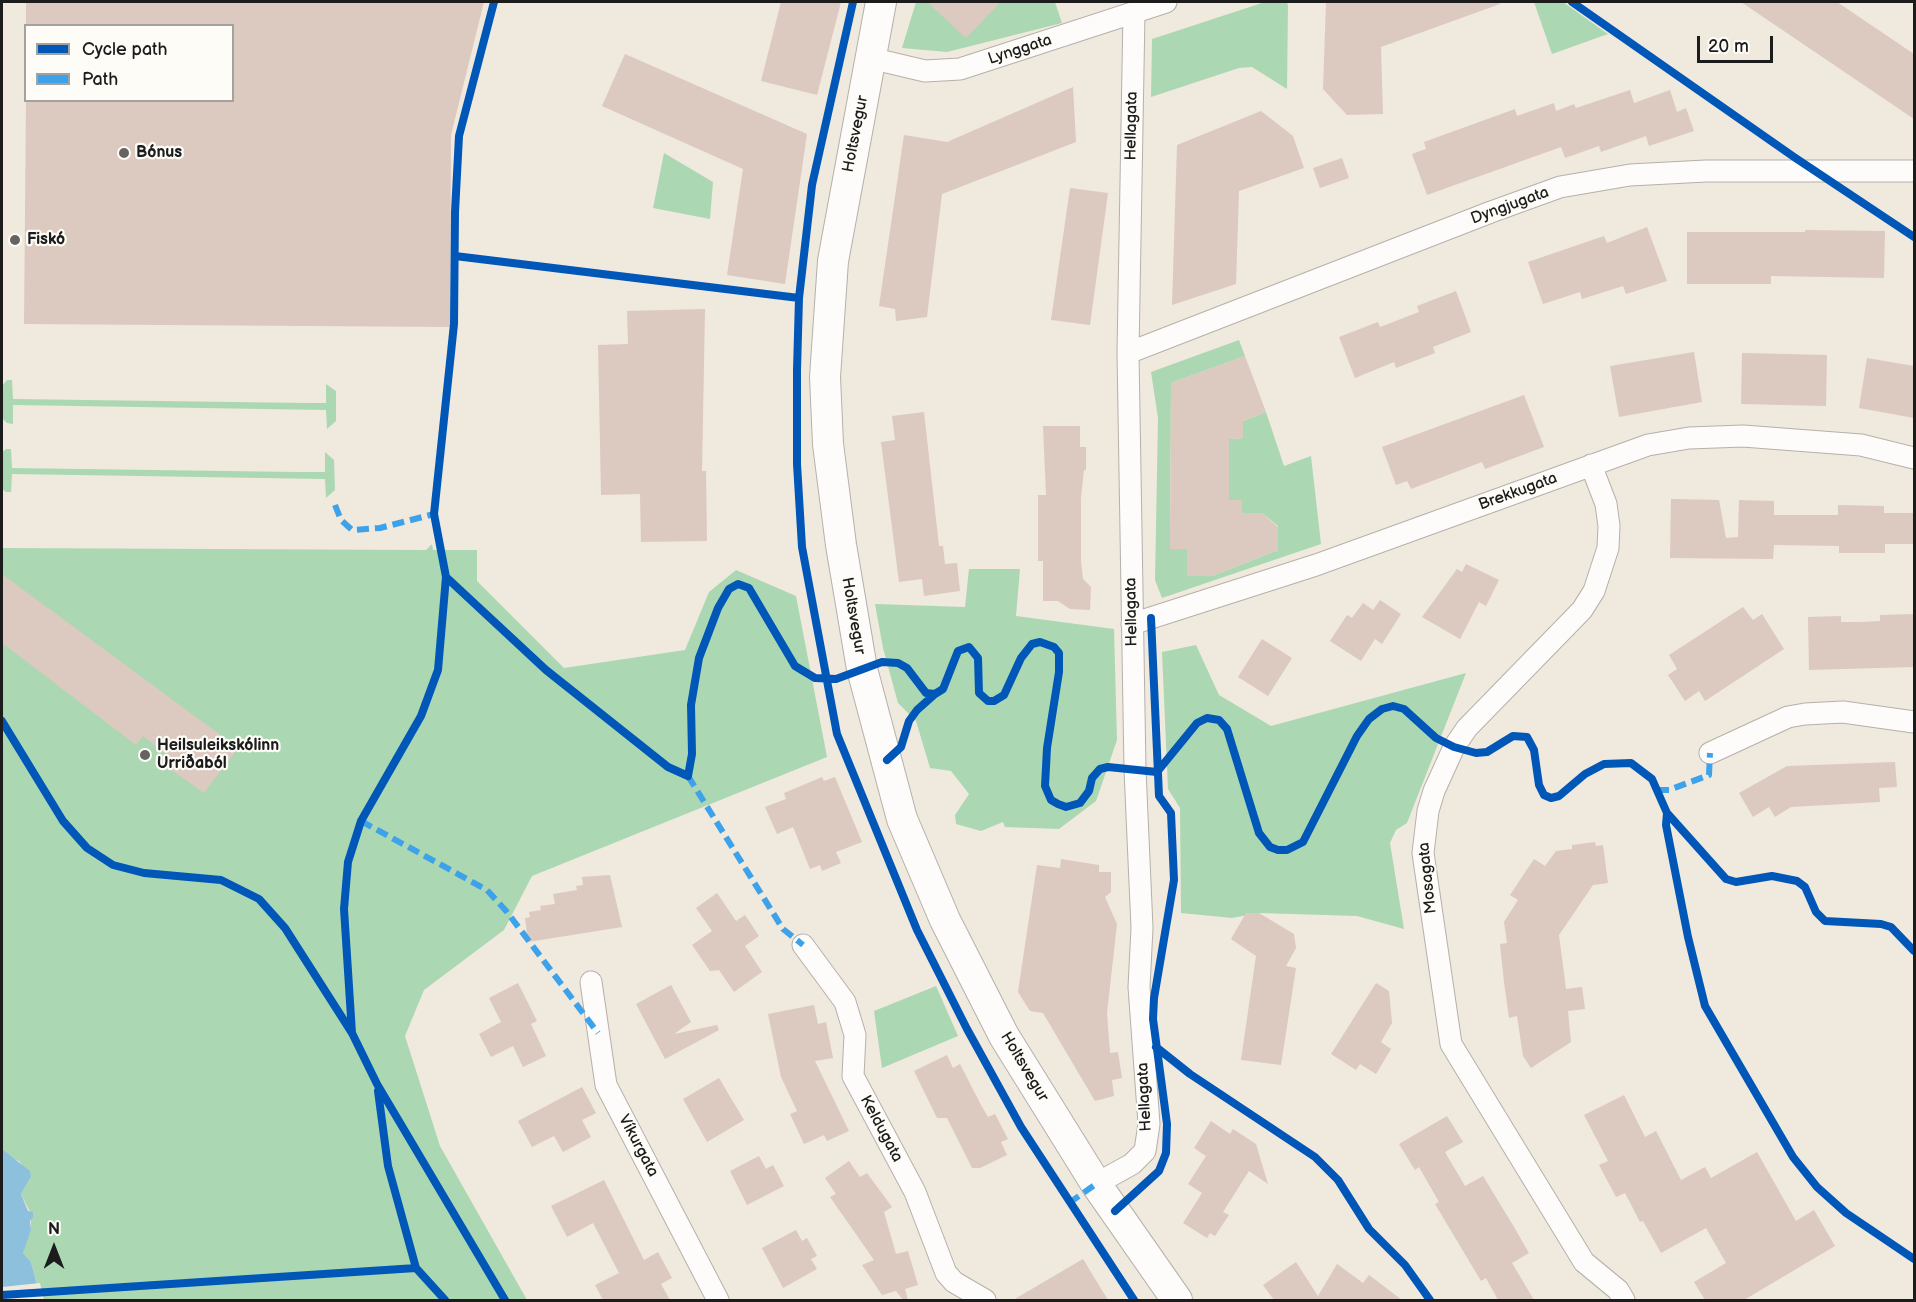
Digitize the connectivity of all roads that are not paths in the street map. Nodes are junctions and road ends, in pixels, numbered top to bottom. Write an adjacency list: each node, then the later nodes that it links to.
1 (881, 2): 4 (street, Holtsvegur)
2 (1166, 2): 3 (street, Lynggata)
3 (1134, 12): 4 (street, Lynggata); 6 (street, Hellagata)
4 (870, 58): 14 (street, Holtsvegur)
5 (1914, 171): 6 (street, Dyngjugata)
6 (1128, 353): 9 (street, Hellagata)
7 (1914, 458): 8 (street, Brekkugata)
8 (1591, 465): 9 (street, Brekkugata); 18 (street, Mosagata)
9 (1132, 624): 14 (street, Hellagata)
10 (1914, 722): 11 (street)
11 (1710, 753)
12 (803, 945): 16 (street, Keldugata)
13 (591, 982): 15 (street, Víkurgata)
14 (1096, 1184): 17 (street, Holtsvegur)
15 (718, 1300)
16 (986, 1300)
17 (1177, 1300)
18 (1624, 1300)

